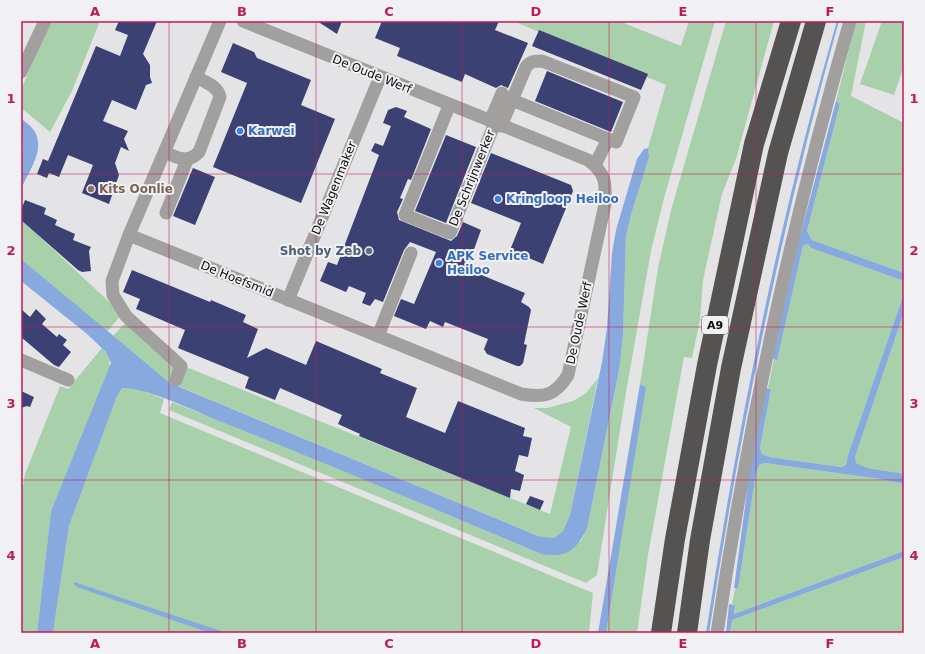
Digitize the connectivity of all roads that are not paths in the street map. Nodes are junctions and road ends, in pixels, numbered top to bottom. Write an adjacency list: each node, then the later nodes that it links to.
1 (45, 21): 7 (street)
2 (220, 21): 8 (street)
3 (243, 21): 9 (street, De Oude Werf)
4 (791, 21): 26 (highway, A9)
5 (816, 21): 27 (highway, A9)
6 (850, 21): 28 (street)
7 (21, 72)
8 (196, 77): 14 (street); 15 (street)
9 (380, 77): 11 (street, De Oude Werf); 20 (street, De Wagenmaker)
10 (507, 96): 12 (street); 13 (street); 13 (street)
11 (449, 106): 12 (street, De Oude Werf); 12 (street, De Schrijnwerker)
12 (495, 124): 16 (street, De Oude Werf)
13 (608, 139): 16 (street)
14 (165, 152): 15 (street); 18 (street)
15 (187, 160): 17 (street)
16 (595, 165): 25 (street, De Oude Werf)
17 (166, 213)
18 (129, 234): 20 (street, De Hoefsmid); 24 (street)
19 (411, 253): 21 (street)
20 (288, 300): 21 (street, De Hoefsmid)
21 (378, 336): 25 (street, De Hoefsmid)
22 (21, 360): 23 (street)
23 (68, 380)
24 (176, 380)
25 (561, 387)
26 (661, 633)
27 (687, 633)
28 (717, 633)

